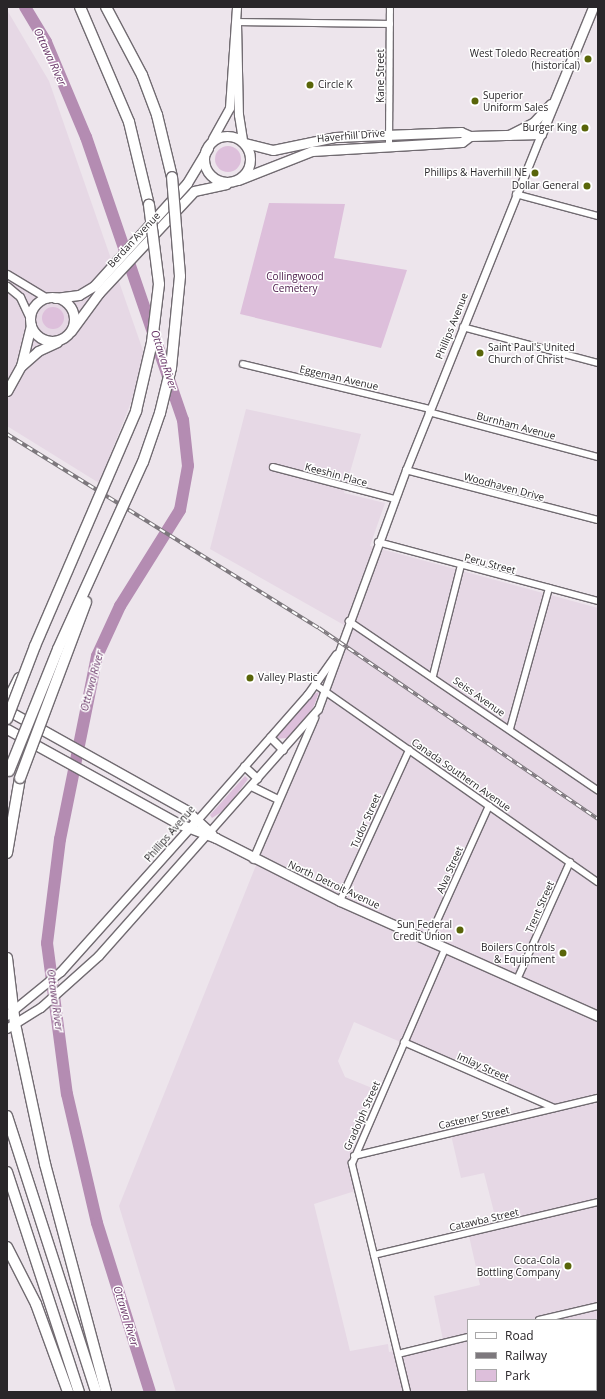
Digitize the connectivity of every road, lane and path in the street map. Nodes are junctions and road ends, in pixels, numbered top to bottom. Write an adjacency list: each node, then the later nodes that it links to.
1 (80, 7): 42 (highway, bridge)
2 (106, 7): 36 (highway, bridge)
3 (237, 7): 6 (main road)
4 (390, 7): 7 (street, Kane Street)
5 (593, 7): 8 (main road, Phillips Avenue)
6 (237, 22): 7 (street); 11 (main road); 12 (main road)
7 (390, 24): 13 (street, Kane Street)
8 (557, 97): 9 (main road, Phillips Avenue); 10 (main road)
9 (541, 134): 10 (main road, Haverhill Drive); 17 (street, Phillips Avenue)
10 (509, 135): 13 (main road, Haverhill Drive)
11 (213, 139): 12 (main road); 14 (main road)
12 (244, 141): 13 (main road, Haverhill Drive); 15 (main road)
13 (391, 141): 15 (main road, Haverhill Drive)
14 (208, 148): 16 (main road); 21 (main road, Berdan Avenue)
15 (238, 180): 16 (main road)
16 (226, 184): 24 (main road, Berdan Avenue)
17 (516, 194): 18 (street); 23 (street, Phillips Avenue)
18 (598, 216)
19 (7, 274): 21 (street)
20 (7, 286): 22 (street)
21 (51, 298): 22 (main road); 24 (main road)
22 (30, 322): 25 (main road); 28 (main road)
23 (463, 327): 26 (street); 30 (street, Phillips Avenue)
24 (70, 331): 25 (main road)
25 (60, 340): 28 (main road)
26 (598, 363)
27 (243, 364): 30 (street, Eggeman Avenue)
28 (21, 366): 29 (main road)
29 (7, 391)
30 (430, 410): 31 (street, Burnham Avenue); 33 (street, Phillips Avenue)
31 (598, 458)
32 (273, 468): 34 (street, Keeshin Place)
33 (406, 470): 34 (street, Phillips Avenue); 35 (street, Woodhaven Drive)
34 (395, 500): 37 (street, Phillips Avenue)
35 (598, 520)
36 (110, 538): 57 (highway, bridge); 66 (highway, bridge)
37 (378, 542): 38 (street, Peru Street); 41 (street, Phillips Avenue)
38 (461, 566): 39 (street, Peru Street); 44 (street)
39 (549, 588): 40 (street, Peru Street); 52 (street)
40 (598, 601)
41 (349, 621): 43 (street, Phillips Avenue); 44 (street, Seiss Avenue)
42 (34, 646): 47 (highway, bridge); 50 (highway, bridge)
43 (336, 654): 45 (street, Phillips Avenue); 46 (street, Phillips Avenue)
44 (433, 676): 52 (street, Seiss Avenue)
45 (314, 684): 46 (street, Canada Southern Avenue); 53 (street, Phillips Avenue)
46 (325, 692): 48 (street, Phillips Avenue); 55 (street, Canada Southern Avenue)
47 (7, 702)
48 (318, 709): 54 (street, Phillips Avenue); 61 (street, Phillips Avenue)
49 (7, 710): 63 (main road, North Detroit Avenue)
50 (7, 719)
51 (7, 729): 64 (main road, North Detroit Avenue)
52 (510, 729): 60 (street, Seiss Avenue)
53 (270, 738): 54 (street); 56 (street, Phillips Avenue)
54 (283, 750): 58 (street, Phillips Avenue)
55 (409, 750): 62 (street, Canada Southern Avenue); 70 (street, Tudor Street)
56 (244, 766): 58 (street); 63 (street, Phillips Avenue)
57 (8, 774)
58 (257, 778): 59 (street, Phillips Avenue)
59 (252, 786): 61 (street); 65 (street, Phillips Avenue)
60 (598, 790)
61 (278, 799): 67 (street, Phillips Avenue)
62 (489, 806): 68 (street, Canada Southern Avenue); 71 (street, Alva Street)
63 (197, 820): 64 (main road, Phillips Avenue); 65 (main road, North Detroit Avenue)
64 (190, 828): 65 (main road, North Detroit Avenue); 75 (main road, Phillips Avenue)
65 (211, 834): 67 (main road, North Detroit Avenue); 77 (main road, Phillips Avenue)
66 (7, 853)
67 (254, 859): 70 (main road, North Detroit Avenue)
68 (570, 862): 69 (street, Canada Southern Avenue); 74 (street, Trent Street)
69 (598, 882)
70 (340, 901): 71 (main road, North Detroit Avenue)
71 (428, 941): 72 (main road, North Detroit Avenue)
72 (446, 949): 74 (main road, North Detroit Avenue); 78 (street, Gradolph Street)
73 (7, 958): 75 (highway)
74 (517, 980): 76 (main road, North Detroit Avenue)
75 (10, 1014): 77 (highway)
76 (598, 1016)
77 (11, 1026): 94 (highway)
78 (404, 1042): 80 (street, Imlay Street); 82 (street, Gradolph Street)
79 (598, 1098): 80 (street, Castener Street)
80 (555, 1108): 82 (street, Castener Street)
81 (7, 1116): 93 (highway)
82 (354, 1156): 86 (street, Gradolph Street)
83 (7, 1172): 92 (highway)
84 (598, 1202): 86 (street, Catawba Street)
85 (7, 1247): 91 (highway)
86 (374, 1255): 90 (street, Gradolph Street)
87 (598, 1306): 88 (street)
88 (543, 1319)
89 (467, 1337): 90 (street)
90 (398, 1354): 95 (street, Gradolph Street)
91 (68, 1392)
92 (79, 1392)
93 (96, 1392)
94 (106, 1392)
95 (407, 1392)

